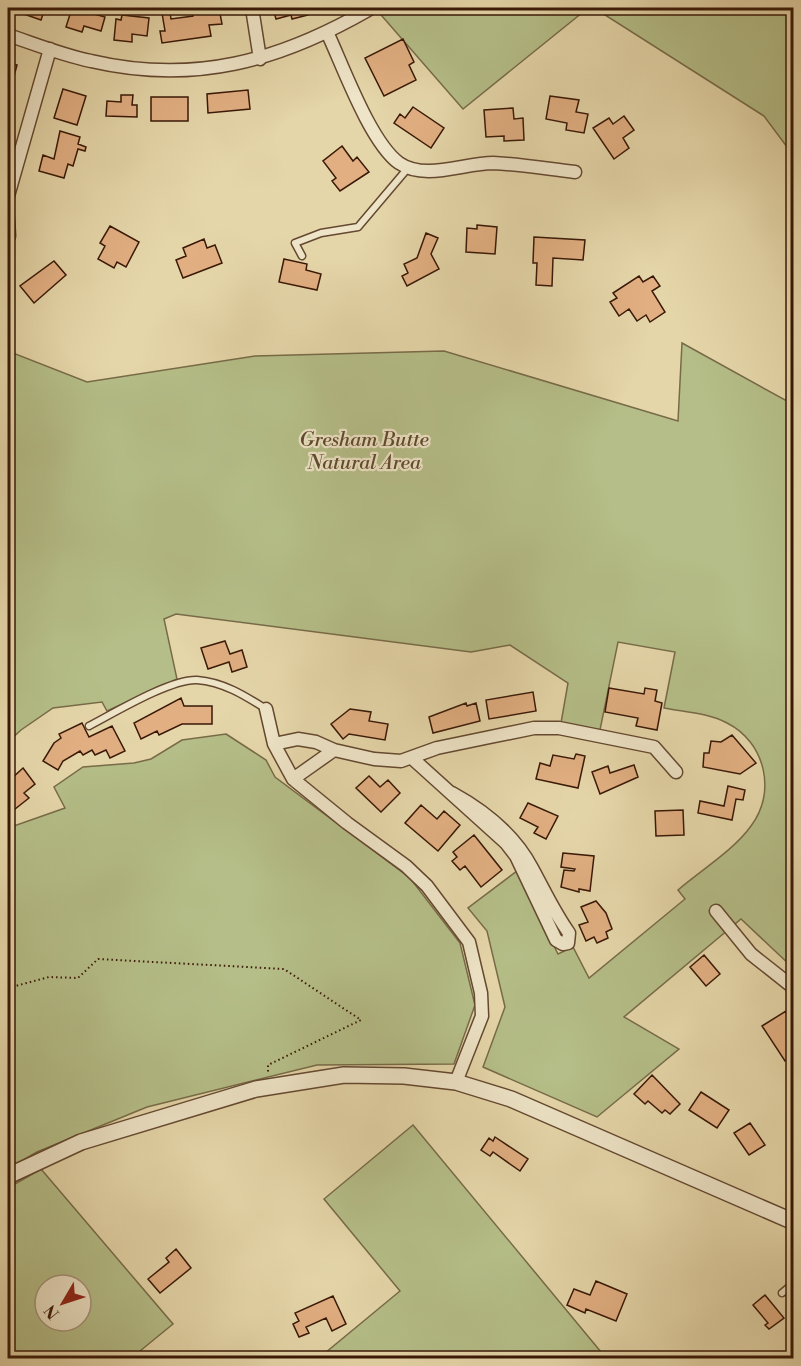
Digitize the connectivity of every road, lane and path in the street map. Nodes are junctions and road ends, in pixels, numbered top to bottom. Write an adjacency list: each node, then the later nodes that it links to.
1 (252, 8): 6 (street)
2 (368, 10): 3 (street)
3 (327, 32): 6 (street); 7 (street)
4 (8, 35): 5 (street)
5 (50, 49): 6 (street); 9 (street)
6 (260, 60)
7 (409, 167): 8 (street); 12 (lane)
8 (575, 172)
9 (8, 196)
10 (8, 219): 11 (street)
11 (8, 237)
12 (302, 256)
13 (266, 708): 14 (lane); 15 (street)
14 (89, 726)
15 (274, 744): 16 (street); 19 (street)
16 (334, 750): 17 (street); 19 (street)
17 (413, 759): 18 (street); 20 (street)
18 (676, 772)
19 (293, 779): 24 (street)
20 (452, 793): 20 (street)
21 (716, 912): 23 (street)
22 (8, 988): 25 (path)
23 (794, 988)
24 (456, 1082): 25 (street); 27 (street)
25 (268, 1086): 26 (street)
26 (8, 1176)
27 (794, 1222)
28 (794, 1283): 29 (lane)
29 (782, 1293)

